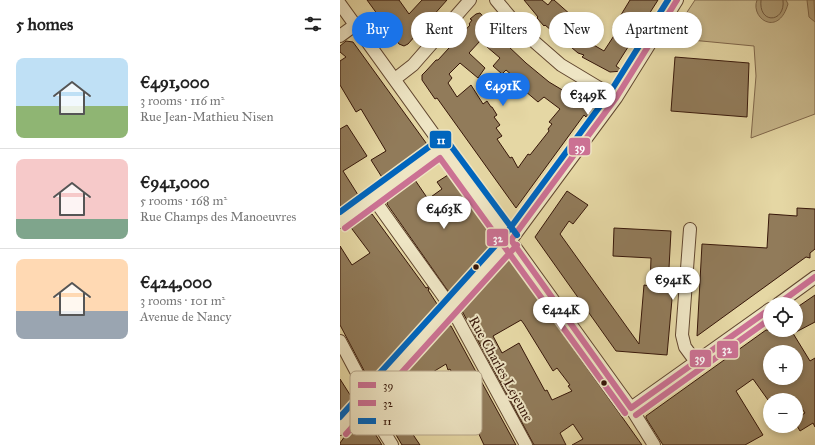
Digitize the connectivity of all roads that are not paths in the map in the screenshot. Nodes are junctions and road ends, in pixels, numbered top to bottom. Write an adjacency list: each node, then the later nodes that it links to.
1 (470, 0): 9 (street)
2 (496, 0): 10 (street)
3 (677, 0): 10 (street)
4 (340, 4): 5 (street)
5 (352, 21)
6 (352, 27): 7 (street)
7 (340, 36)
8 (372, 48): 9 (street)
9 (395, 79): 11 (street)
10 (616, 98): 15 (street)
11 (442, 147): 12 (street); 15 (street)
12 (373, 198): 13 (street); 18 (street, Rue Charles Lejeune)
13 (340, 222)
14 (690, 229): 21 (street)
15 (511, 240): 18 (street); 24 (street)
16 (815, 277): 17 (street)
17 (788, 297)
18 (451, 307): 23 (street); 29 (street, Rue Charles Lejeune)
19 (763, 314): 21 (street)
20 (340, 340): 22 (street)
21 (696, 362): 24 (street)
22 (356, 371)
23 (393, 371)
24 (631, 408): 30 (street)
25 (350, 418): 26 (street)
26 (340, 429)
27 (386, 435): 28 (street)
28 (392, 445)
29 (526, 445)
30 (654, 445)

